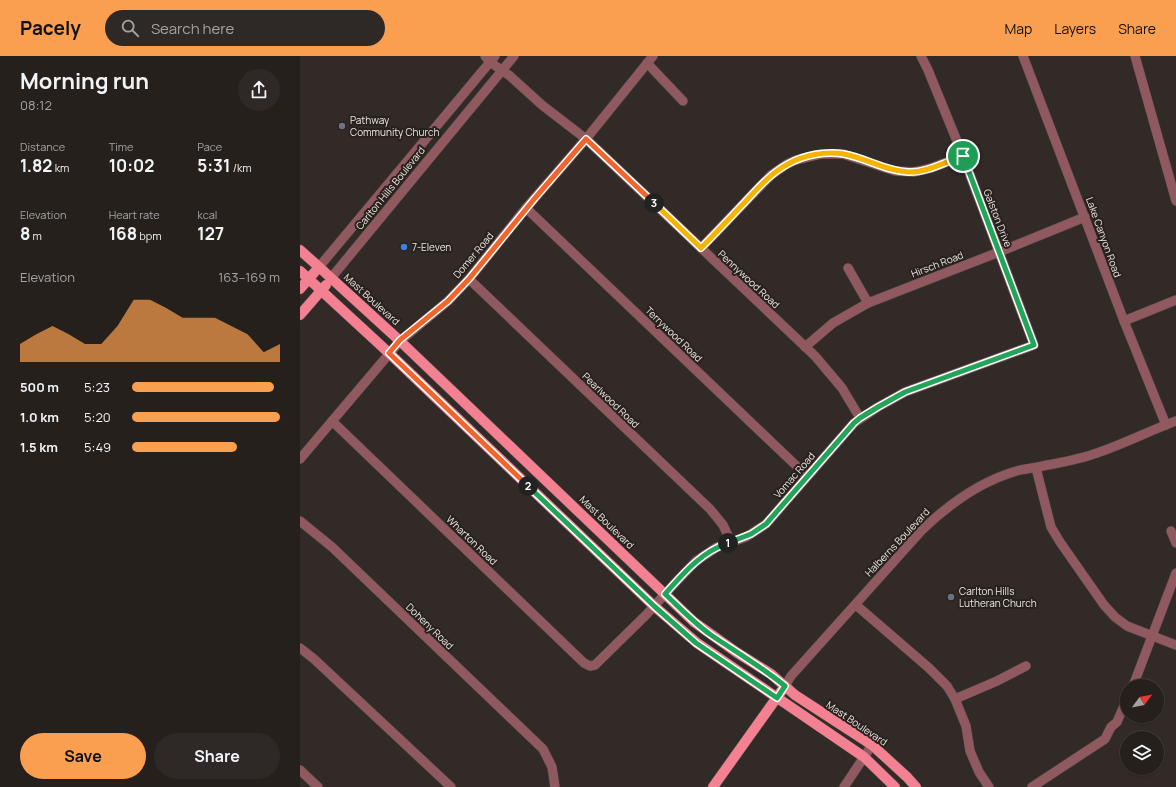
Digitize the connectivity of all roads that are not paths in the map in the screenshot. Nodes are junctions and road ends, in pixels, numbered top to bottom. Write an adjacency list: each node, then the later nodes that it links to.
1 (514, 56): 7 (street, Carlton Hills Boulevard)
2 (921, 56): 10 (street, Galston Drive)
3 (1023, 56): 13 (street, Lake Canyon Road)
4 (1135, 56): 11 (street)
5 (490, 58): 7 (street, Pennywood Road); 17 (street, Carlton Hills Boulevard)
6 (650, 59): 8 (street); 9 (street, Domer Road)
7 (502, 70): 9 (street, Pennywood Road); 20 (street, Carlton Hills Boulevard)
8 (683, 101)
9 (586, 139): 12 (street, Domer Road); 14 (street, Pennywood Road)
10 (963, 156): 14 (street); 16 (street, Galston Drive)
11 (1176, 201)
12 (526, 208): 22 (street, Domer Road); 39 (street, Terrywood Road)
13 (1085, 217): 16 (street, Hirsch Road); 28 (street, Lake Canyon Road)
14 (701, 248): 31 (street, Pennywood Road)
15 (300, 250): 17 (main road, Mast Boulevard)
16 (999, 252): 26 (street, Hirsch Road); 30 (street, Galston Drive)
17 (319, 267): 20 (main road, Mast Boulevard); 21 (main road, Carlton Hills Boulevard)
18 (848, 268): 26 (street)
19 (300, 271): 21 (main road)
20 (332, 278): 24 (main road, Carlton Hills Boulevard); 29 (main road, Mast Boulevard)
21 (309, 279): 23 (main road, Carlton Hills Boulevard); 24 (main road)
22 (469, 279): 29 (street, Domer Road); 42 (street, Pearlwood Road)
23 (300, 289)
24 (321, 290): 27 (main road, Carlton Hills Boulevard); 32 (main road)
25 (1176, 300): 28 (street)
26 (868, 303): 31 (street, Hirsch Road)
27 (300, 315)
28 (1124, 321): 36 (street, Lake Canyon Road)
29 (400, 340): 32 (street, Domer Road); 45 (main road, Mast Boulevard)
30 (1034, 345): 33 (street, Vomac Road)
31 (805, 347): 33 (street, Pennywood Road)
32 (389, 353): 34 (street, Domer Road); 47 (main road)
33 (860, 418): 39 (street, Vomac Road)
34 (332, 421): 37 (street, Domer Road); 51 (street, Wharton Road)
35 (1176, 421): 36 (street, Halberns Boulevard)
36 (1166, 425): 38 (street, Halberns Boulevard)
37 (300, 459)
38 (1036, 468): 46 (street, Halberns Boulevard); 48 (street)
39 (807, 476): 42 (street, Vomac Road)
40 (300, 521): 63 (street, Doheny Road)
41 (1172, 531): 43 (street)
42 (731, 542): 45 (street, Vomac Road)
43 (1176, 543)
44 (1176, 573): 48 (street)
45 (665, 594): 47 (street, Vomac Road); 54 (main road, Mast Boulevard)
46 (856, 605): 54 (street, Halberns Boulevard); 56 (street)
47 (654, 606): 51 (street, Vomac Road); 55 (main road)
48 (1151, 636): 49 (street); 53 (street)
49 (1176, 645)
50 (300, 648): 62 (street)
51 (599, 662)
52 (1026, 666): 56 (street)
53 (1136, 679)
54 (785, 686): 55 (main road, Halberns Boulevard); 58 (main road, Mast Boulevard)
55 (777, 698): 59 (main road); 64 (main road, Halberns Boulevard)
56 (955, 699): 68 (street)
57 (1120, 715): 69 (street)
58 (872, 745): 59 (street); 67 (main road, Mast Boulevard)
59 (864, 757): 65 (street); 66 (main road)
60 (300, 770): 61 (street)
61 (318, 787)
62 (451, 787)
63 (555, 787)
64 (713, 787)
65 (844, 787)
66 (895, 787)
67 (916, 787)
68 (989, 787)
69 (1032, 787)

